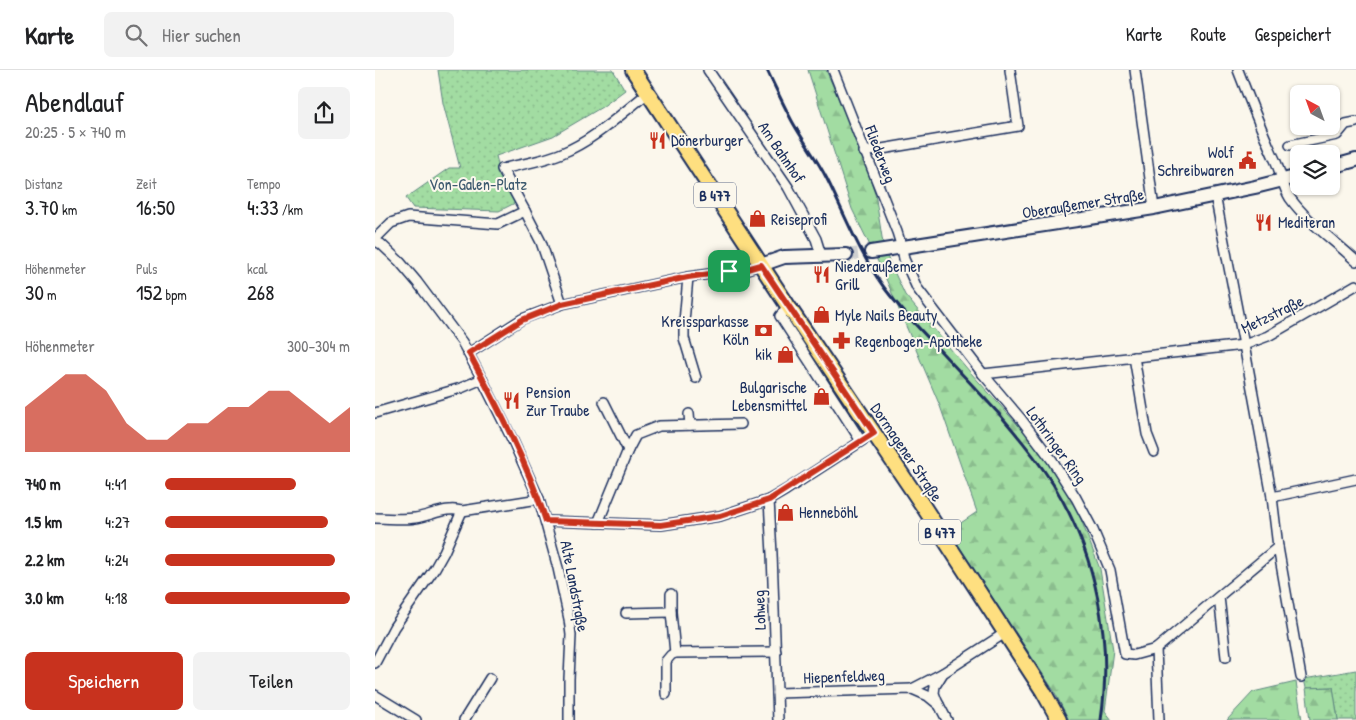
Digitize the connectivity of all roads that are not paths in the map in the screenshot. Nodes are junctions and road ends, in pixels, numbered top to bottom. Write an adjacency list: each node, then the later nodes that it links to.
1 (633, 70): 7 (main road, Dormagener Straße / B 477)
2 (708, 70): 21 (street, Am Bahnhof)
3 (833, 70): 10 (street, Fliederweg)
4 (1010, 70): 10 (street)
5 (1135, 70): 16 (street)
6 (1238, 70): 14 (street)
7 (648, 92): 17 (street); 24 (main road, Dormagener Straße / B 477)
8 (1356, 122): 9 (street)
9 (1290, 145)
10 (864, 152): 19 (street, Fliederweg)
11 (1356, 160): 12 (main road)
12 (1340, 164)
13 (1290, 179): 14 (main road, Oberaußemer Straße)
14 (1282, 181): 15 (main road, Oberaußemer Straße); 23 (street)
15 (1215, 195): 16 (main road, Oberaußemer Straße); 29 (street)
16 (1154, 208): 19 (main road, Oberaußemer Straße)
17 (525, 211): 18 (street); 27 (street)
18 (375, 240): 30 (street, Alte Landstraße)
19 (902, 248): 20 (main road, Oberaußemer Straße); 32 (street, Lothringer Ring)
20 (871, 252)
21 (821, 255): 22 (main road); 24 (main road)
22 (846, 255)
23 (1356, 262)
24 (761, 265): 25 (street); 28 (main road, Dormagener Straße / B 477)
25 (688, 277): 27 (street); 33 (street)
26 (1356, 285): 29 (street, Metzstraße)
27 (562, 304): 30 (street)
28 (788, 306): 40 (main road, Dormagener Straße / B 477); 41 (street, Dormagener Straße)
29 (1244, 345): 31 (street, Metzstraße); 45 (street)
30 (469, 353): 34 (street, Alte Landstraße)
31 (1134, 357): 32 (street, Metzstraße); 43 (street)
32 (983, 374): 58 (street, Lothringer Ring)
33 (696, 378)
34 (483, 379): 36 (street); 46 (street, Alte Landstraße)
35 (604, 402): 42 (street)
36 (375, 414)
37 (689, 414): 39 (street)
38 (741, 424): 39 (street)
39 (690, 426): 42 (street)
40 (874, 433): 41 (street); 57 (main road, Dormagener Straße / B 477)
41 (861, 441): 47 (street)
42 (628, 450): 51 (street)
43 (1154, 452)
44 (1356, 479): 45 (street)
45 (1272, 497): 52 (street)
46 (539, 498): 48 (street); 50 (street, Alte Landstraße)
47 (769, 500): 51 (street); 59 (street, Lohweg)
48 (462, 511): 49 (street); 62 (street)
49 (375, 518)
50 (546, 521): 51 (street); 73 (street, Alte Landstraße)
51 (598, 523)
52 (1278, 547): 54 (street, Lothringer Ring); 64 (street)
53 (671, 594): 55 (street)
54 (1219, 597): 58 (street, Lothringer Ring); 61 (street)
55 (671, 612): 56 (street); 60 (street)
56 (626, 613)
57 (1005, 633): 63 (street); 76 (main road, Dormagener Straße / B 477)
58 (1156, 649): 77 (street)
59 (776, 652): 60 (street); 67 (street, Lohweg)
60 (675, 653): 68 (street)
61 (1226, 657)
62 (375, 663)
63 (943, 674): 66 (street); 70 (street)
64 (1301, 676)
65 (490, 678): 72 (street)
66 (912, 689): 67 (street, Hiepenfeldweg); 70 (street)
67 (777, 693): 74 (street, Lohweg)
68 (666, 694)
69 (375, 695): 71 (street)
70 (939, 705): 75 (street)
71 (416, 720)
72 (464, 720)
73 (569, 720)
74 (778, 720)
75 (947, 720)
76 (1059, 720)
77 (1159, 720)

